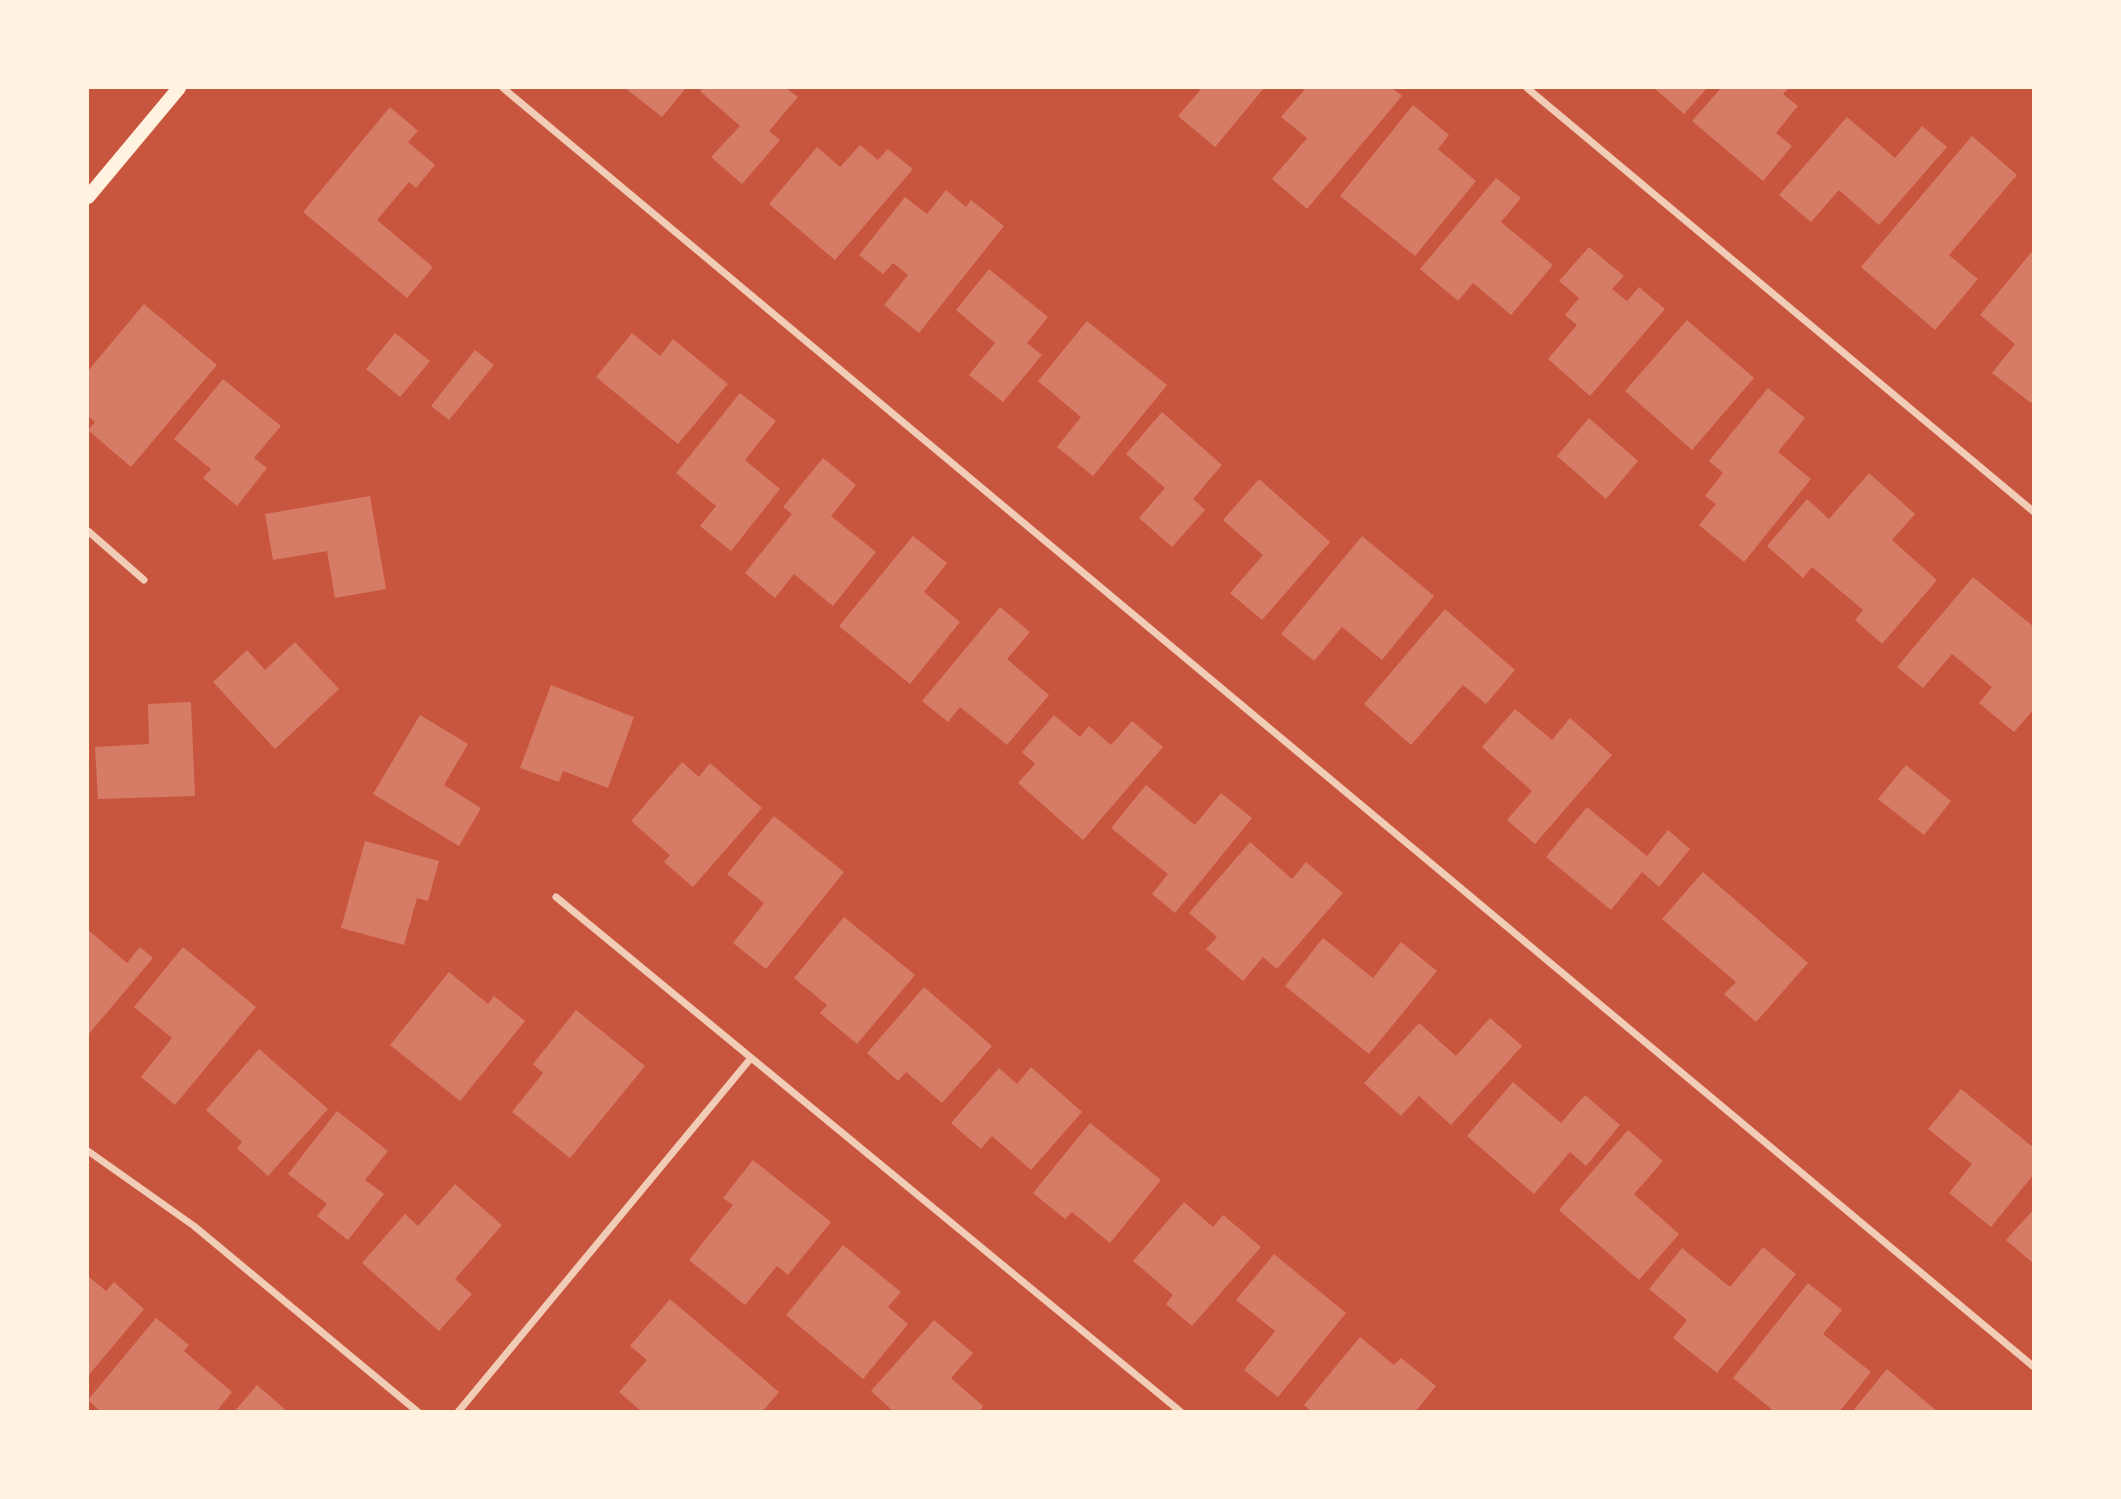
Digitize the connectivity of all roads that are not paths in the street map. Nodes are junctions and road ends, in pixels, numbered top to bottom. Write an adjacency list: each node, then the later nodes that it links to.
1 (179, 88): 4 (main road)
2 (503, 88): 11 (street)
3 (1527, 88): 5 (street)
4 (88, 197)
5 (2034, 512)
6 (88, 531): 7 (street)
7 (144, 580)
8 (556, 897): 9 (street)
9 (751, 1058): 13 (street); 14 (street)
10 (88, 1151): 12 (street)
11 (2034, 1367)
12 (418, 1412)
13 (458, 1412)
14 (1181, 1412)

